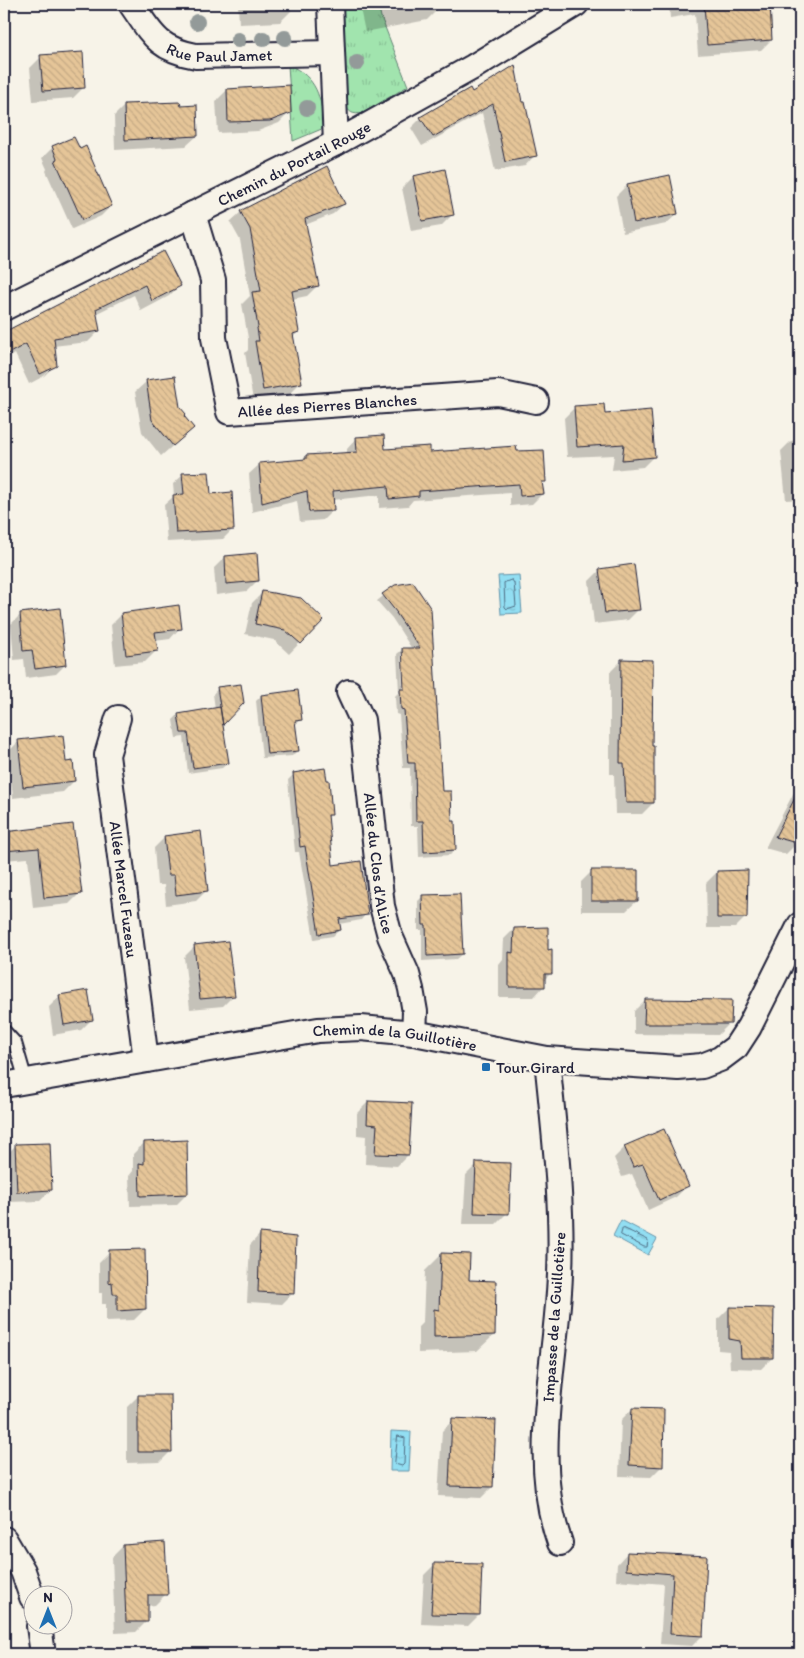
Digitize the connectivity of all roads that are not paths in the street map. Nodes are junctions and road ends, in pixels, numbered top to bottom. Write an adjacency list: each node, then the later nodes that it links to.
1 (131, 4): 4 (street, Rue Paul Jamet)
2 (330, 4): 4 (street)
3 (576, 4): 5 (street, Chemin du Portail Rouge)
4 (332, 53): 5 (street)
5 (336, 143): 6 (street, Chemin du Portail Rouge)
6 (193, 214): 7 (street, Chemin du Portail Rouge); 8 (street, Allée des Pierres Blanches)
7 (4, 308)
8 (536, 401)
9 (349, 692): 13 (street, Allée du Clos d'ALice)
10 (118, 718): 15 (street, Allée Marcel Fuzeau)
11 (800, 925): 14 (street, Chemin de la Guillotière)
12 (4, 1031): 16 (lane)
13 (414, 1033): 14 (street, Chemin de la Guillotière); 15 (street, Chemin de la Guillotière)
14 (546, 1059): 18 (street, Impasse de la Guillotière)
15 (146, 1060): 16 (street, Chemin de la Guillotière)
16 (15, 1083)
17 (4, 1539): 19 (street)
18 (560, 1543)
19 (28, 1586)
20 (40, 1636): 21 (street)
21 (43, 1654)

